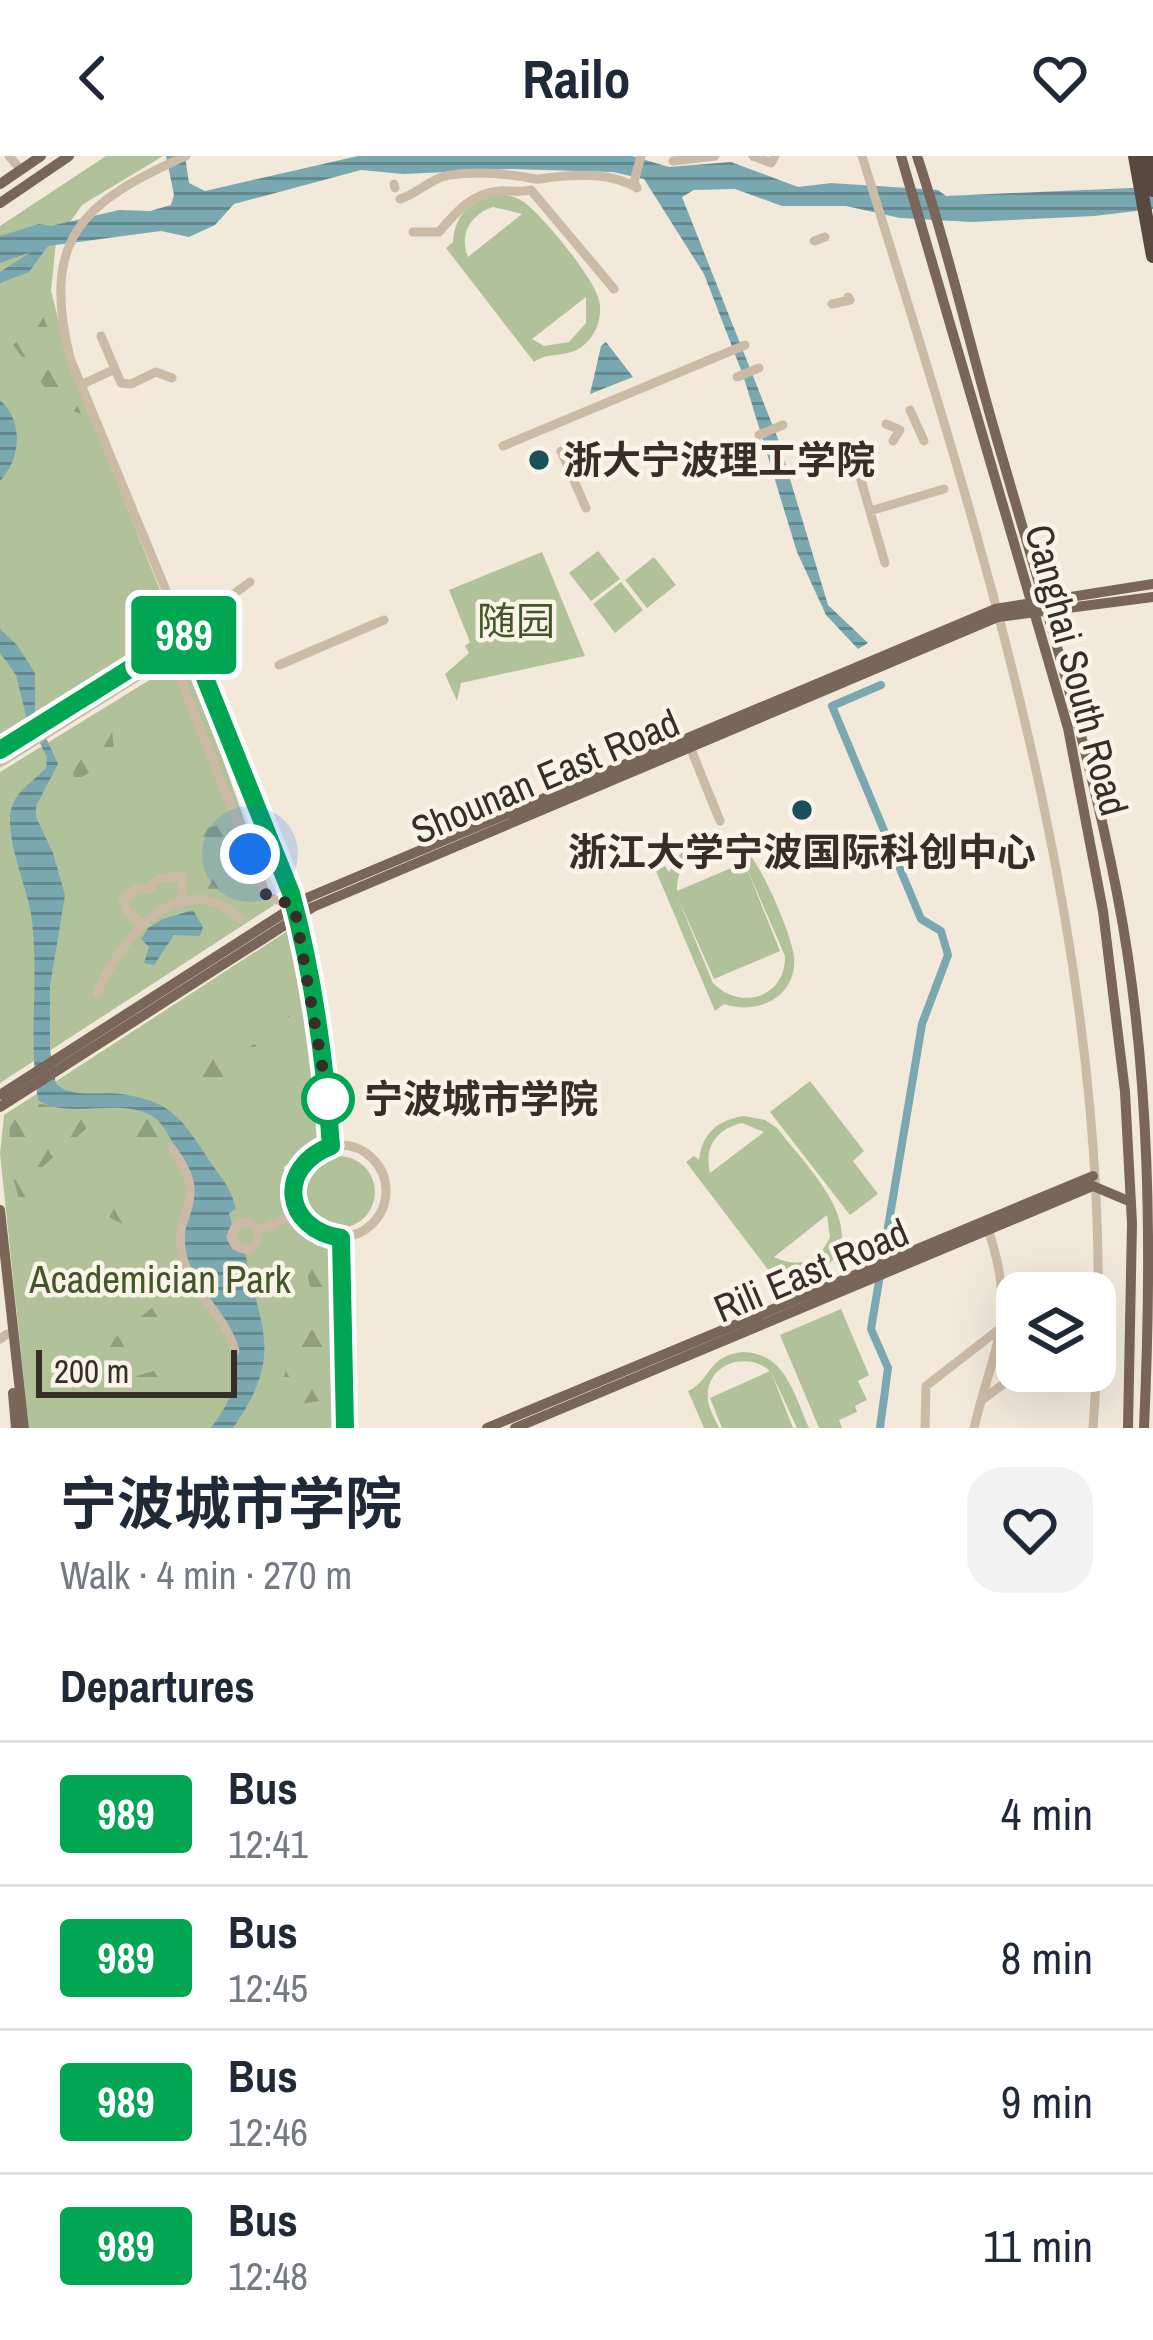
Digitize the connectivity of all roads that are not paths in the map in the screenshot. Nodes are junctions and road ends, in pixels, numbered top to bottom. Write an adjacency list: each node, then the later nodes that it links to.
1 (9, 156): 12 (street)
2 (69, 156): 17 (main road)
3 (186, 156): 29 (street)
4 (641, 156): 15 (street)
5 (715, 156): 11 (street)
6 (753, 156): 7 (street)
7 (776, 156)
8 (862, 156): 49 (street)
9 (901, 156): 48 (main road, Canghai South Road)
10 (917, 156): 48 (main road, Canghai South Road)
11 (672, 158)
12 (30, 161): 14 (main road)
13 (1142, 161): 16 (highway); 19 (highway)
14 (0, 184)
15 (396, 190)
16 (1153, 190)
17 (0, 207)
18 (413, 232): 20 (street)
19 (1153, 256)
20 (614, 289)
21 (848, 297): 22 (street)
22 (832, 304)
23 (101, 336): 25 (street)
24 (745, 345): 38 (street)
25 (115, 369): 28 (street); 29 (street)
26 (756, 369): 27 (street)
27 (736, 377)
28 (172, 378)
29 (81, 385): 51 (street)
30 (910, 410): 32 (street)
31 (886, 424): 34 (street)
32 (916, 424): 34 (street); 37 (street)
33 (780, 426): 35 (street)
34 (900, 430): 36 (street)
35 (759, 435)
36 (893, 441)
37 (924, 441)
38 (503, 446)
39 (848, 449): 43 (street)
40 (561, 451): 42 (street)
41 (944, 489): 43 (street)
42 (586, 508)
43 (870, 511): 44 (street)
44 (885, 562)
45 (250, 582): 51 (street)
46 (1153, 584): 48 (main road, Shounan East Road)
47 (1153, 597): 48 (main road, Shounan East Road)
48 (1040, 607): 49 (main road, Shounan East Road); 71 (main road, Canghai South Road); 99 (main road, Canghai South Road)
49 (997, 613): 54 (main road, Shounan East Road); 61 (main road, Shounan East Road); 70 (street)
50 (384, 620): 52 (street)
51 (187, 633): 53 (street); 61 (street); 61 (street)
52 (279, 665)
53 (34, 735): 55 (street); 56 (street)
54 (690, 747): 57 (street); 61 (main road, Shounan East Road)
55 (0, 750)
56 (0, 763)
57 (720, 821)
58 (148, 889): 59 (street); 60 (street); 63 (street)
59 (182, 902): 60 (street); 62 (street)
60 (162, 909): 63 (street)
61 (296, 910): 65 (main road, Shounan East Road); 68 (street)
62 (241, 920)
63 (143, 924): 64 (street)
64 (97, 994)
65 (35, 1078): 66 (main road, Shounan East Road); 67 (main road, Shounan East Road)
66 (0, 1095)
67 (0, 1108)
68 (331, 1146): 76 (street); 76 (street)
69 (172, 1149): 77 (street)
70 (1093, 1181): 71 (main road); 74 (main road, Rili East Road); 79 (main road, Rili East Road); 97 (street)
71 (1131, 1202): 98 (main road, Canghai South Road)
72 (0, 1210): 91 (main road)
73 (285, 1219): 75 (street)
74 (988, 1229): 79 (main road, Rili East Road); 80 (street)
75 (258, 1231)
76 (341, 1238): 92 (street)
77 (182, 1256): 78 (street); 81 (street)
78 (167, 1263)
79 (890, 1264): 82 (main road, Rili East Road)
80 (1003, 1272)
81 (186, 1273): 84 (street); 87 (street)
82 (866, 1274): 93 (main road, Rili East Road); 94 (main road, Rili East Road)
83 (0, 1277): 86 (main road)
84 (172, 1280)
85 (996, 1331): 95 (street)
86 (3, 1336): 91 (main road)
87 (235, 1351)
88 (996, 1355): 90 (street)
89 (996, 1389): 90 (street)
90 (980, 1401): 96 (street)
91 (20, 1428)
92 (345, 1428)
93 (488, 1428)
94 (515, 1428)
95 (925, 1428)
96 (974, 1428)
97 (1093, 1428)
98 (1129, 1428)
99 (1144, 1428)

